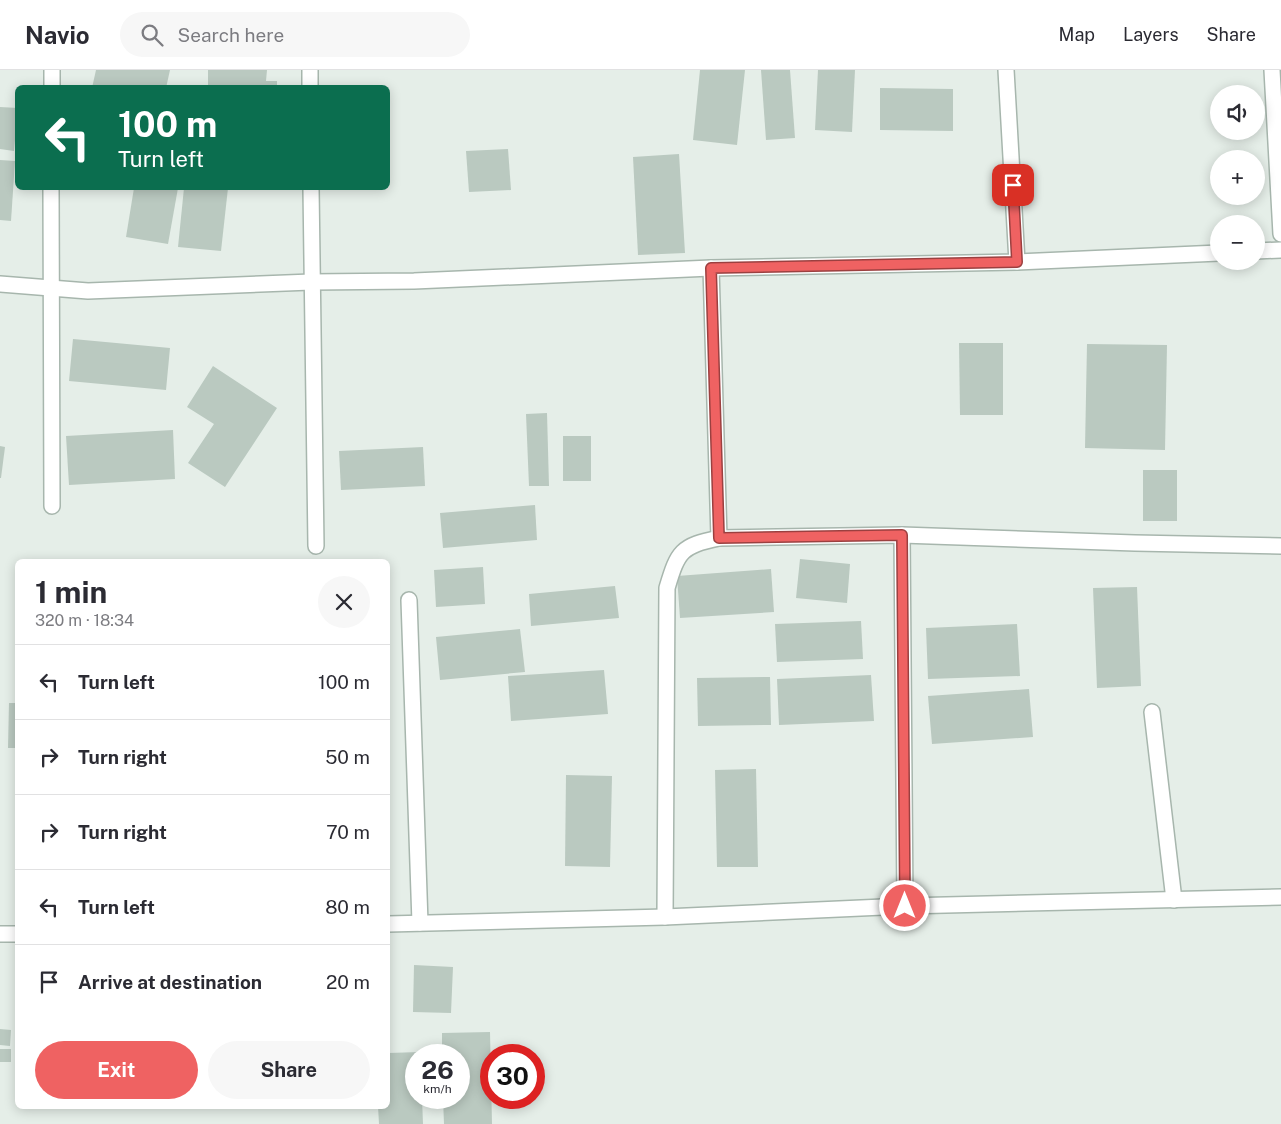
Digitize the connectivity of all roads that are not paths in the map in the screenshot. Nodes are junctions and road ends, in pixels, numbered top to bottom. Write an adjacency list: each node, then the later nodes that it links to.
1 (52, 70): 5 (street)
2 (310, 70): 6 (street)
3 (1006, 70): 13 (street)
4 (1272, 70): 9 (street)
5 (52, 85)
6 (310, 85)
7 (51, 190): 17 (street)
8 (310, 190): 15 (street)
9 (1281, 234)
10 (1281, 250): 11 (street)
11 (1265, 251)
12 (1210, 253): 13 (street)
13 (1017, 262): 14 (street)
14 (711, 268): 15 (street); 20 (street)
15 (311, 282): 17 (street); 21 (street)
16 (0, 284): 17 (street)
17 (50, 289): 18 (street)
18 (52, 506)
19 (902, 535): 20 (street); 22 (street); 27 (street)
20 (719, 538): 28 (street)
21 (316, 546)
22 (1281, 546)
23 (409, 600): 29 (street)
24 (1152, 712): 26 (street)
25 (1281, 897): 26 (street)
26 (1174, 900): 27 (street)
27 (905, 906): 28 (street)
28 (665, 917): 29 (street)
29 (420, 923): 30 (street)
30 (390, 924)
31 (0, 934): 32 (street)
32 (15, 934)

